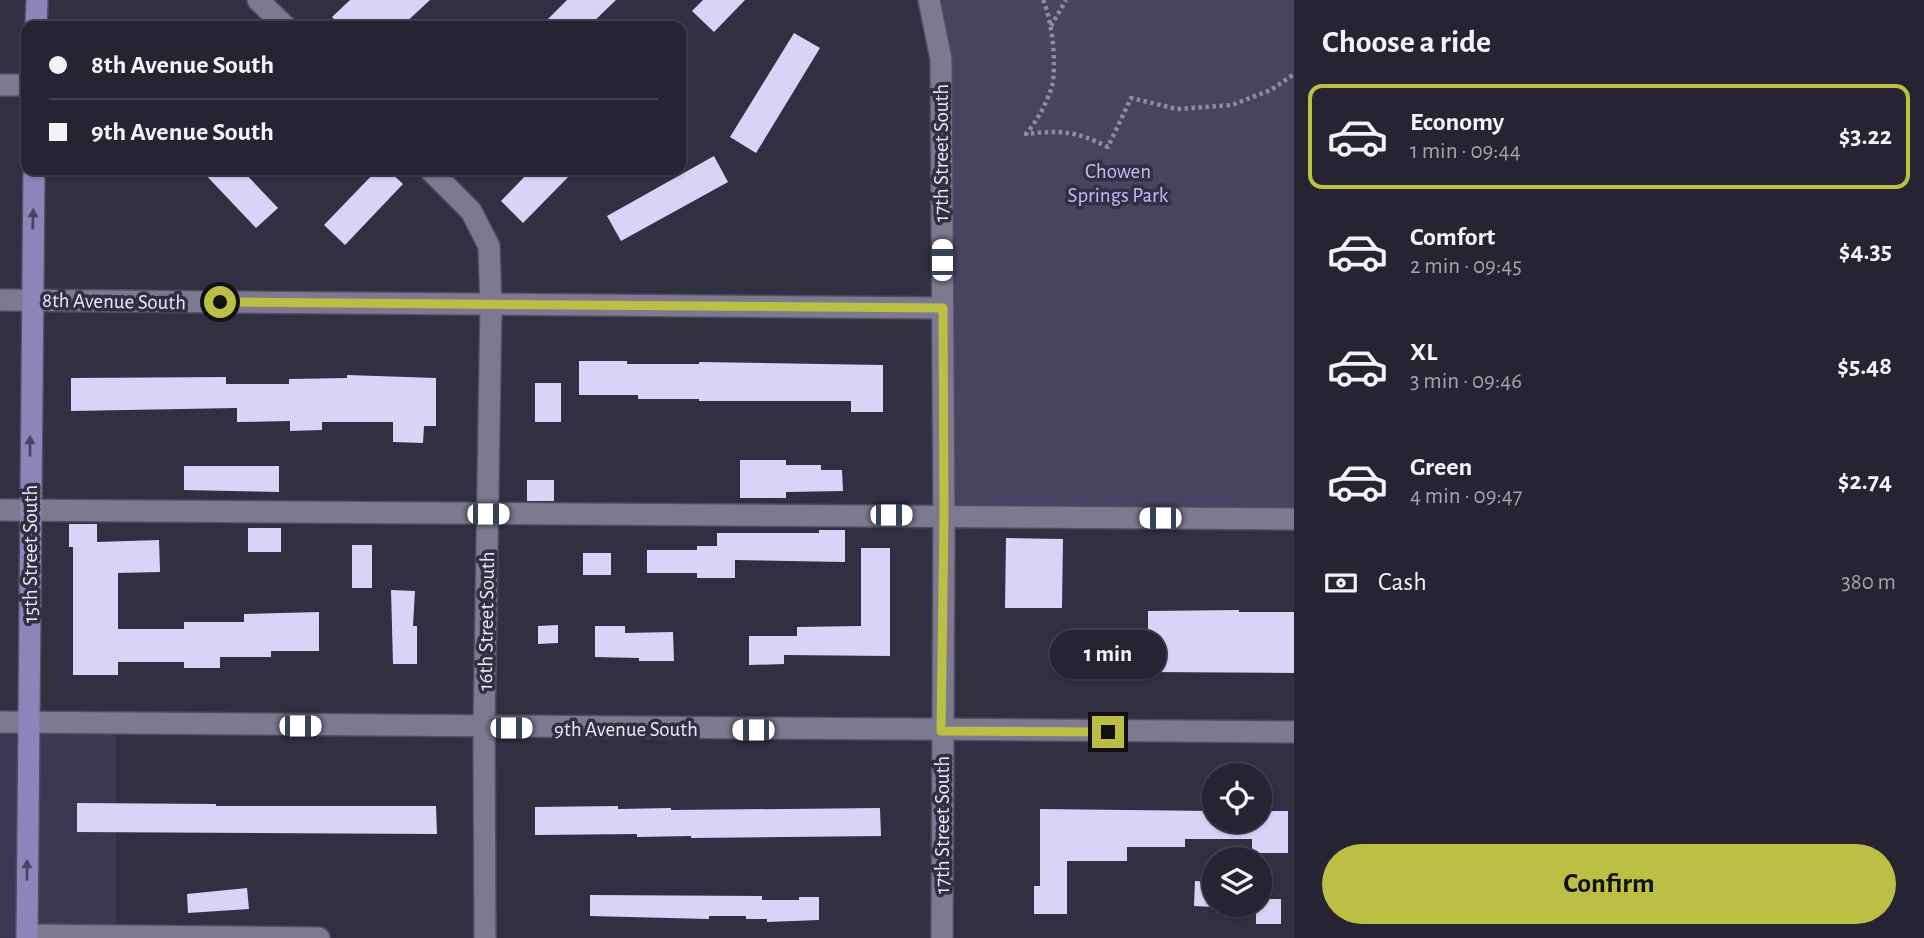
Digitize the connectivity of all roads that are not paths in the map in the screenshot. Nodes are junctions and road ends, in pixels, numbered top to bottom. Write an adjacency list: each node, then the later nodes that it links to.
1 (37, 0): 4 (main road)
2 (258, 0): 5 (street)
3 (929, 0): 13 (street, 17th Street South)
4 (36, 21)
5 (280, 21)
6 (0, 85): 7 (street)
7 (21, 85)
8 (34, 175): 11 (main road, 15th Street South, one-way to 8)
9 (435, 175): 12 (street, 16th Street South)
10 (0, 300): 11 (street, 8th Avenue South)
11 (31, 300): 12 (street, 8th Avenue South); 15 (main road, 15th Street South, one-way to 11)
12 (491, 304): 13 (street, 8th Avenue South); 16 (street, 16th Street South)
13 (943, 308): 17 (street, 17th Street South)
14 (0, 510): 15 (street)
15 (30, 510): 16 (street); 20 (main road, 15th Street South)
16 (488, 514): 17 (street); 21 (street, 16th Street South)
17 (944, 516): 18 (street); 22 (street, 17th Street South)
18 (1294, 519)
19 (0, 722): 20 (street, 9th Avenue South)
20 (29, 723): 21 (street, 9th Avenue South); 24 (main road, 15th Street South, one-way to 20)
21 (484, 728): 22 (street, 9th Avenue South); 26 (street, 16th Street South)
22 (941, 731): 23 (street, 9th Avenue South); 27 (street, 17th Street South)
23 (1294, 732)
24 (27, 936): 25 (street)
25 (319, 938)
26 (485, 938)
27 (942, 938)

